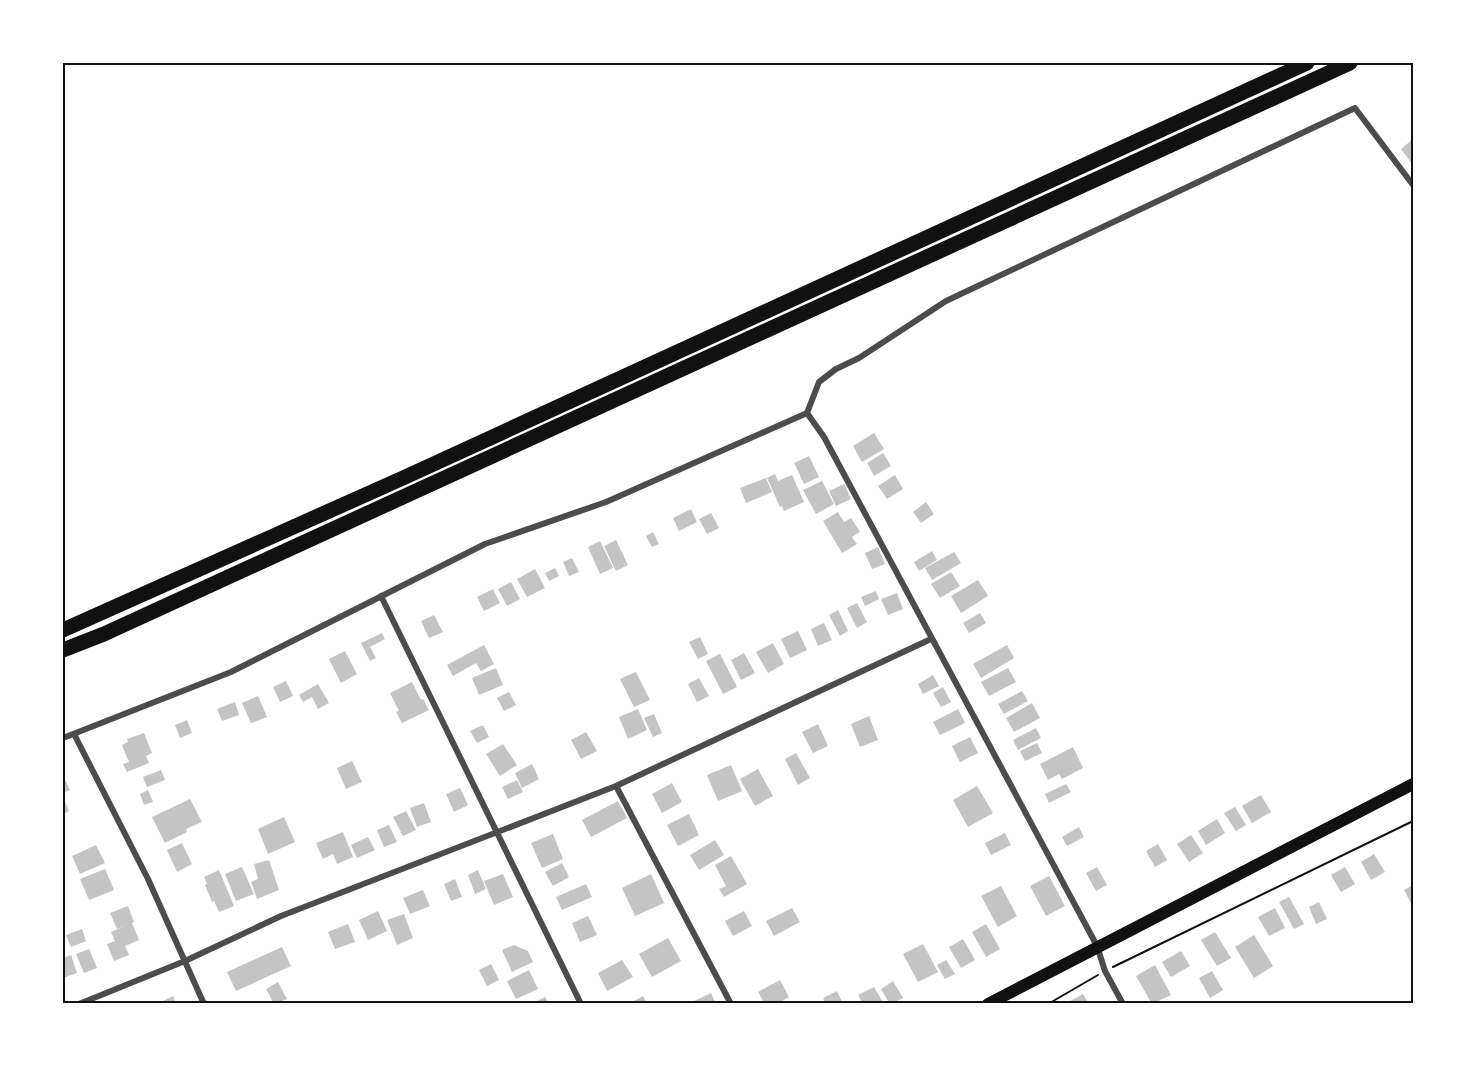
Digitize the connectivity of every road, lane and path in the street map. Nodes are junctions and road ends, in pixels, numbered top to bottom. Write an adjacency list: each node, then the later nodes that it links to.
1 (1306, 63): 6 (highway)
2 (1350, 63): 8 (highway)
3 (1413, 186): 4 (street)
4 (807, 413): 5 (street); 7 (street)
5 (381, 596): 9 (street); 14 (street)
6 (63, 630)
7 (931, 639): 12 (street); 15 (street)
8 (63, 650)
9 (74, 734): 10 (street); 16 (street)
10 (63, 738)
11 (1413, 784): 15 (main road)
12 (616, 786): 14 (street); 21 (street)
13 (1413, 822): 17 (path)
14 (496, 833): 16 (street); 20 (street)
15 (1097, 946): 17 (street); 22 (main road)
16 (184, 961): 18 (street); 19 (street)
17 (1105, 971): 23 (path); 24 (street)
18 (79, 1004)
19 (204, 1004)
20 (581, 1004)
21 (731, 1004)
22 (988, 1004)
23 (1048, 1004)
24 (1123, 1004)

